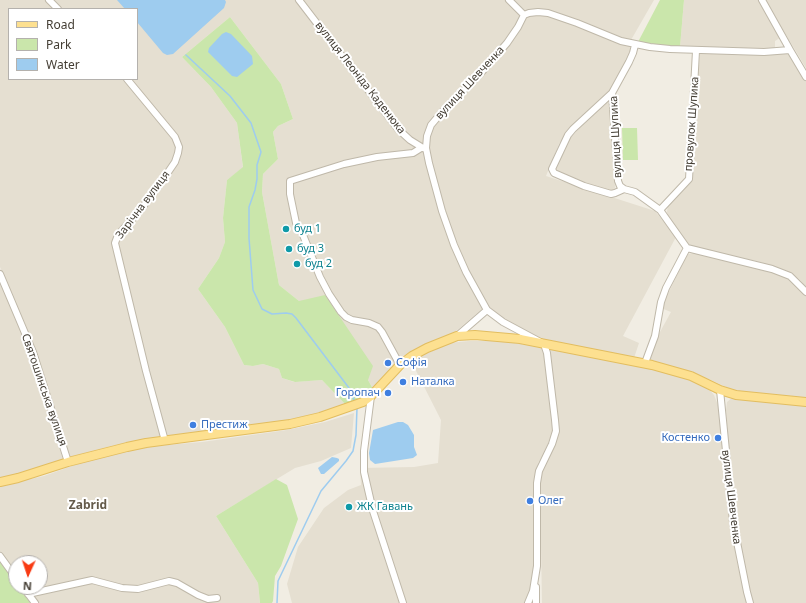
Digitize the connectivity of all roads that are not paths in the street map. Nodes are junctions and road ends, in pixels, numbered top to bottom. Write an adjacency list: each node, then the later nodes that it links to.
1 (49, 0): 5 (street)
2 (299, 0): 13 (street, вулиця Леоніда Каденюка)
3 (509, 0): 6 (street)
4 (762, 0): 8 (street)
5 (57, 8)
6 (524, 15): 7 (street); 13 (street, вулиця Шевченка)
7 (635, 45): 9 (street); 12 (street, вулиця Шупика)
8 (790, 50): 9 (street); 10 (street)
9 (696, 51): 15 (street, провулок Шупика)
10 (806, 77)
11 (128, 80): 27 (street, Зарічна вулиця)
12 (612, 93): 14 (street, вулиця Шупика); 14 (street)
13 (424, 148): 19 (street, вулиця Шевченка); 23 (street)
14 (624, 189): 15 (street, вулиця Шупика)
15 (660, 210): 16 (street, вулиця Шупика)
16 (687, 248): 18 (street); 22 (street)
17 (0, 274): 28 (street, Святошинська вулиця)
18 (806, 292)
19 (487, 310): 20 (street, вулиця Шевченка); 21 (street, вулиця Шевченка)
20 (457, 336): 21 (main road, вулиця Шевченка); 23 (main road, вулиця Шевченка)
21 (544, 344): 22 (main road, вулиця Шевченка); 31 (street)
22 (646, 363): 24 (main road, вулиця Шевченка)
23 (400, 365): 25 (main road, вулиця Шевченка)
24 (720, 390): 26 (main road, вулиця Шевченка); 40 (street, вулиця Шевченка)
25 (371, 396): 27 (main road, вулиця Шевченка); 37 (street)
26 (806, 402)
27 (165, 441): 28 (main road, вулиця Шевченка)
28 (68, 462): 29 (main road, вулиця Шевченка)
29 (0, 482)
30 (0, 556): 32 (street)
31 (537, 566): 38 (street); 39 (street)
32 (8, 567)
33 (48, 590): 35 (street)
34 (29, 595): 36 (street)
35 (217, 598)
36 (35, 603)
37 (403, 603)
38 (528, 603)
39 (536, 603)
40 (750, 603)

